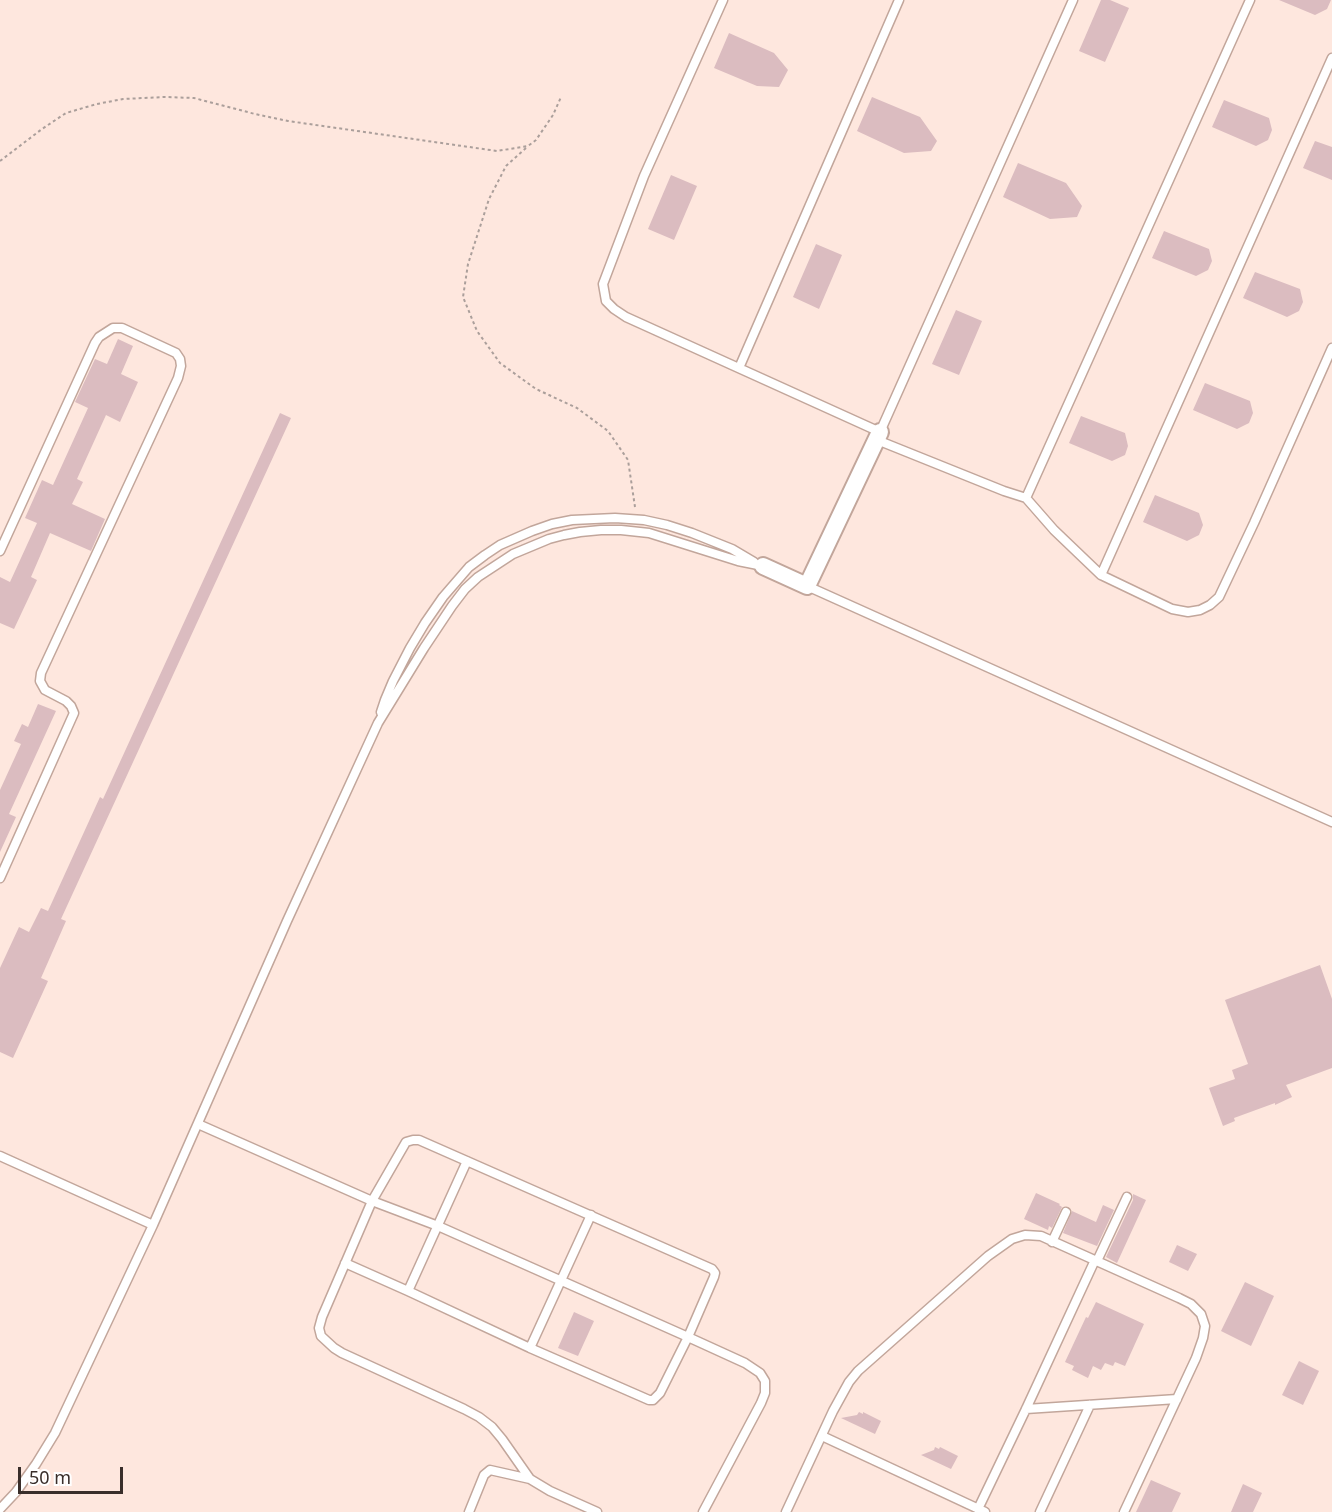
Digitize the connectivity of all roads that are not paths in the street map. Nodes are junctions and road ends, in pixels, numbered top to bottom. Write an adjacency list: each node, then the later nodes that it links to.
1 (723, 0): 7 (lane)
2 (899, 0): 7 (lane)
3 (1073, 0): 8 (lane)
4 (1250, 0): 9 (lane)
5 (1332, 58): 12 (lane)
6 (1332, 348): 12 (lane)
7 (739, 368): 8 (lane)
8 (878, 436): 9 (lane); 13 (street)
9 (1026, 498): 12 (lane)
10 (0, 551): 16 (lane)
11 (763, 566): 13 (street); 14 (lane); 14 (lane)
12 (1101, 575)
13 (807, 586): 15 (lane)
14 (378, 723): 17 (lane)
15 (1332, 822)
16 (0, 878)
17 (198, 1124): 21 (lane); 24 (lane)
18 (0, 1156): 24 (lane)
19 (467, 1161): 21 (lane); 23 (lane); 25 (lane)
20 (1127, 1197): 27 (lane)
21 (372, 1201): 25 (lane); 28 (lane)
22 (1066, 1212): 26 (lane)
23 (591, 1215): 29 (lane); 31 (lane)
24 (153, 1225): 38 (lane)
25 (438, 1226): 29 (lane); 30 (lane)
26 (1052, 1242): 27 (lane); 36 (lane)
27 (1096, 1261): 33 (lane); 35 (lane)
28 (345, 1263): 30 (lane); 37 (lane)
29 (560, 1281): 31 (lane); 32 (lane)
30 (408, 1291): 32 (lane)
31 (688, 1337): 32 (lane); 42 (lane)
32 (530, 1348)
33 (1176, 1400): 34 (lane); 45 (lane)
34 (1090, 1405): 35 (lane); 44 (lane)
35 (1026, 1409): 39 (lane)
36 (822, 1437): 39 (lane); 43 (lane)
37 (530, 1479): 40 (lane); 41 (lane)
38 (0, 1509)
39 (981, 1510)
40 (468, 1512)
41 (597, 1512)
42 (703, 1512)
43 (786, 1512)
44 (1040, 1512)
45 (1124, 1512)

